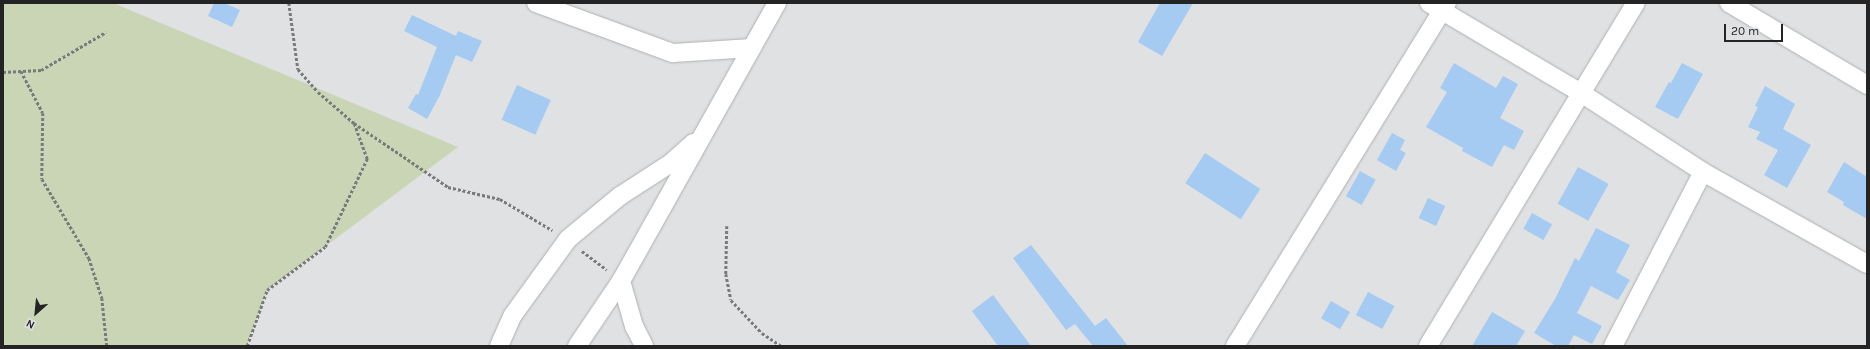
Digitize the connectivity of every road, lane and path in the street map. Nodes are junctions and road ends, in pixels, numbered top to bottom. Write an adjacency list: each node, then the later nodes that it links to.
1 (289, 3): 13 (path)
2 (536, 3): 8 (street)
3 (777, 3): 8 (street)
4 (1636, 3): 12 (street)
5 (1729, 3): 11 (street)
6 (1439, 6): 12 (street); 26 (street)
7 (106, 32): 9 (path)
8 (752, 48): 14 (street)
9 (21, 71): 10 (path); 20 (path)
10 (3, 72)
11 (1867, 84)
12 (1580, 93): 15 (street); 27 (street)
13 (354, 123): 17 (path); 21 (path)
14 (701, 136): 17 (street); 19 (street)
15 (1703, 172): 18 (street); 28 (street)
16 (727, 226): 25 (path)
17 (568, 239): 19 (path); 22 (street)
18 (1867, 264)
19 (621, 281): 23 (street); 24 (street)
20 (107, 346)
21 (247, 346)
22 (499, 346)
23 (577, 346)
24 (644, 346)
25 (781, 346)
26 (1235, 346)
27 (1428, 346)
28 (1613, 346)

